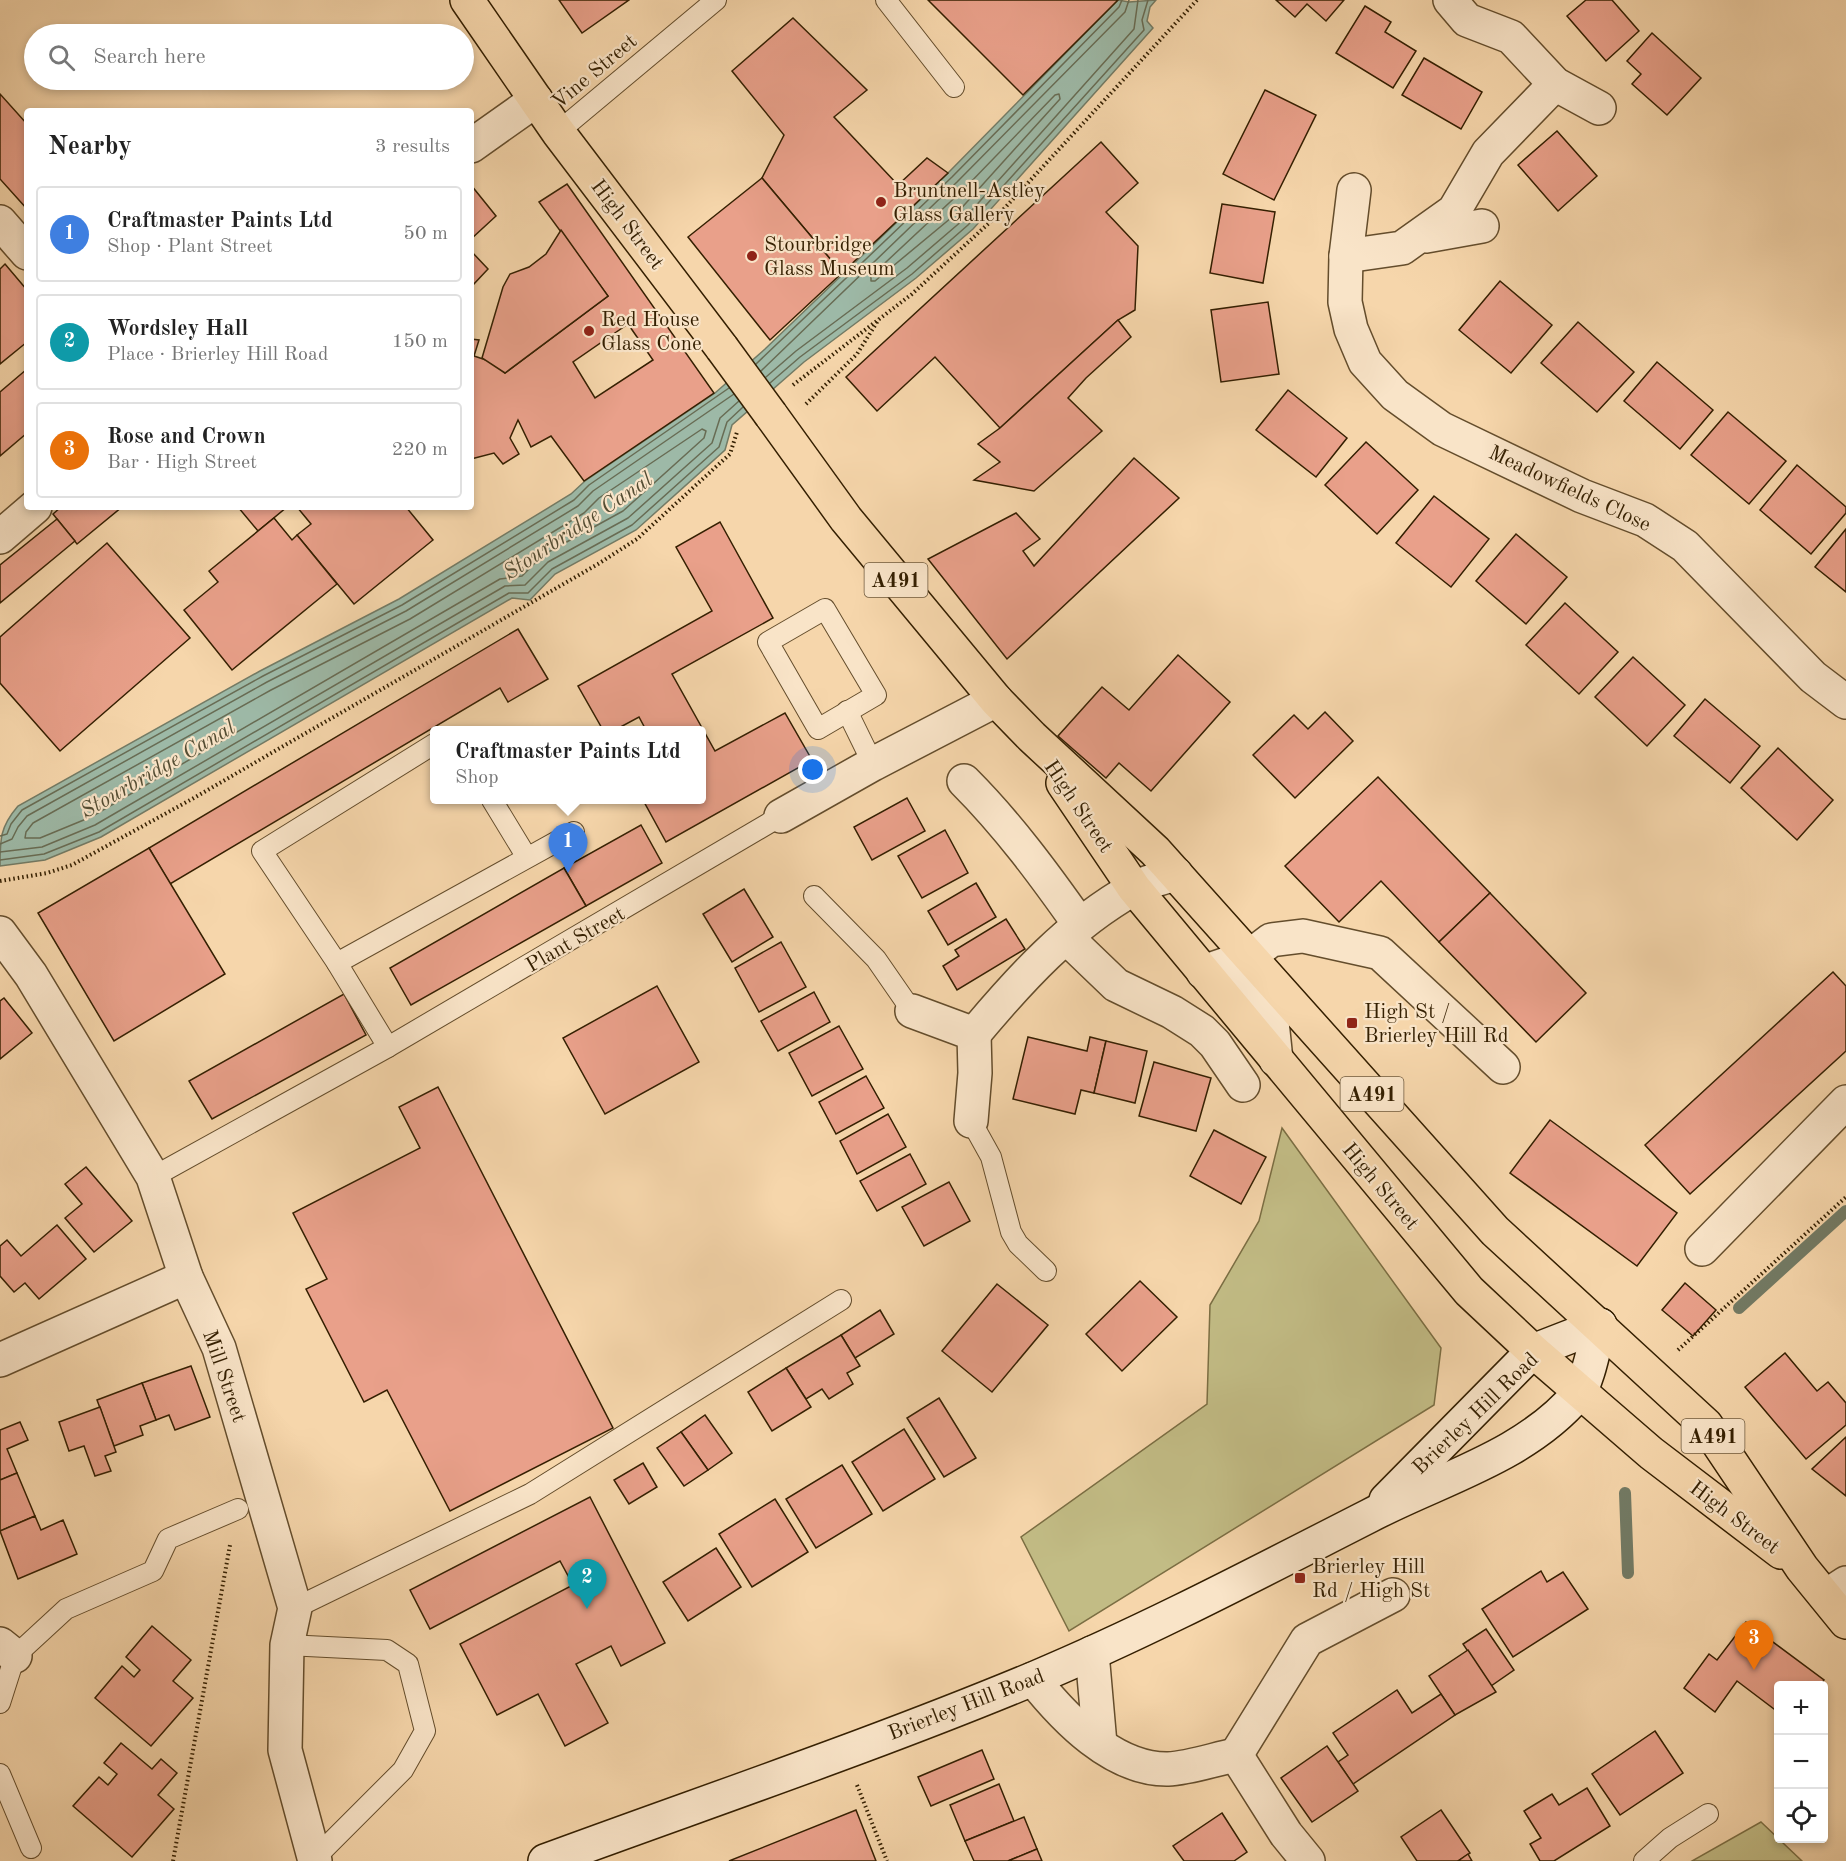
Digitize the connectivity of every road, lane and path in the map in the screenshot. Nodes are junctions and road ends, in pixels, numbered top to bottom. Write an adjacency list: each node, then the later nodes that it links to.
1 (467, 0): 8 (highway, High Street)
2 (716, 0): 10 (lane, Vine Street)
3 (886, 0): 7 (lane)
4 (1197, 0): 18 (path)
5 (1450, 0): 6 (street)
6 (1555, 84): 9 (street); 15 (street)
7 (954, 87)
8 (536, 100): 10 (highway, High Street); 11 (street)
9 (1599, 108)
10 (558, 132): 20 (highway, High Street, bridge)
11 (474, 144)
12 (1354, 190): 17 (street, Meadowfields Close)
13 (0, 222): 16 (street)
14 (1482, 226): 15 (street)
15 (1418, 237): 17 (street)
16 (24, 250)
17 (1346, 256): 25 (street, Meadowfields Close)
18 (881, 316): 19 (path); 20 (path)
19 (792, 386)
20 (784, 413): 24 (highway, High Street / A491)
21 (738, 429): 37 (path)
22 (32, 510): 23 (street)
23 (0, 537)
24 (996, 700): 27 (highway, High Street / A491); 29 (street, Plant Street)
25 (1846, 702)
26 (847, 711): 26 (lane); 29 (lane)
27 (1032, 737): 33 (highway, High Street / A491); 38 (highway, High Street / A491)
28 (430, 747): 43 (lane)
29 (873, 764): 32 (street, Plant Street)
30 (964, 781): 40 (street)
31 (494, 804): 35 (lane)
32 (781, 816): 47 (lane, Plant Street)
33 (1120, 817): 36 (highway, High Street / A491); 38 (street)
34 (574, 832): 35 (lane)
35 (526, 856): 43 (lane)
36 (1176, 874): 38 (street); 42 (highway, High Street / A491)
37 (0, 881)
38 (1134, 888): 40 (street); 44 (highway, High Street / A491)
39 (814, 896): 45 (lane)
40 (1073, 931): 46 (street); 50 (street)
41 (0, 933): 53 (street, Mill Street)
42 (1250, 956): 44 (street); 48 (street); 49 (street); 59 (highway, High Street / A491)
43 (337, 963): 47 (lane)
44 (1203, 972): 48 (highway, High Street / A491)
45 (912, 1011): 46 (street)
46 (974, 1034): 52 (street)
47 (388, 1047): 53 (lane, Plant Street)
48 (1276, 1060): 60 (highway, High Street / A491)
49 (1503, 1067)
50 (1243, 1085)
51 (1846, 1102): 55 (street)
52 (971, 1121): 56 (lane)
53 (153, 1177): 57 (street, Mill Street)
54 (1846, 1197): 61 (path)
55 (1702, 1249)
56 (1046, 1271)
57 (186, 1277): 62 (street); 69 (street, Mill Street)
58 (841, 1300): 69 (lane)
59 (1600, 1325): 60 (street, Brierley Hill Road); 63 (street); 66 (highway, High Street / A491)
60 (1533, 1351): 63 (highway, High Street / A491); 65 (street, Brierley Hill Road)
61 (1674, 1353)
62 (0, 1360)
63 (1580, 1392): 65 (street, Brierley Hill Road); 66 (highway, High Street / A491)
64 (238, 1509): 72 (lane); 83 (path)
65 (1372, 1514): 73 (street, Brierley Hill Road)
66 (1802, 1568): 67 (highway, High Street / A491)
67 (1836, 1589): 70 (highway, High Street / A491)
68 (1393, 1595): 77 (street)
69 (295, 1608): 71 (street, Mill Street)
70 (1846, 1622)
71 (287, 1645): 82 (street, Mill Street); 82 (lane)
72 (7, 1650): 75 (lane)
73 (1092, 1653): 74 (street, Brierley Hill Road); 76 (street)
74 (1032, 1679): 76 (street); 84 (street, Brierley Hill Road)
75 (0, 1703)
76 (1100, 1744): 77 (street)
77 (1236, 1755): 86 (street)
78 (0, 1774): 81 (lane)
79 (855, 1779): 85 (path)
80 (1707, 1814): 87 (lane)
81 (31, 1848)
82 (314, 1860)
83 (173, 1861)
84 (545, 1861)
85 (887, 1861)
86 (1308, 1861)
87 (1644, 1861)

